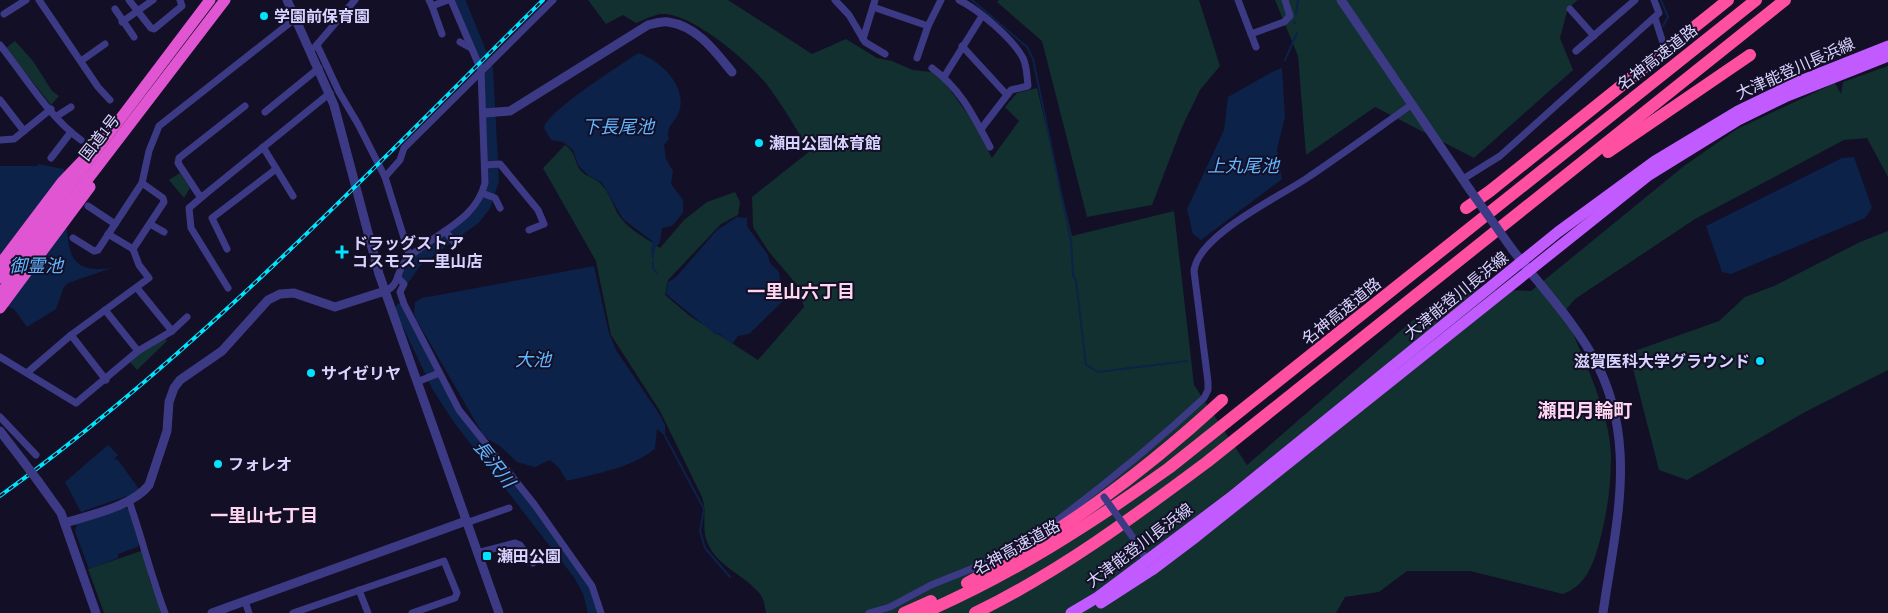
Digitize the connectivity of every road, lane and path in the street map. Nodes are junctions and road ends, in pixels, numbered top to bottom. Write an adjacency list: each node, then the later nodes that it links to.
1 (26, 0): 28 (street)
2 (39, 0): 53 (street)
3 (129, 0): 27 (street)
4 (153, 0): 27 (street)
5 (180, 0): 27 (street)
6 (210, 0): 75 (highway, 国道1号)
7 (226, 0): 75 (highway, 国道1号)
8 (287, 0): 30 (street)
9 (355, 0): 46 (street)
10 (450, 0): 23 (street); 47 (street)
11 (553, 0): 56 (street)
12 (835, 0): 38 (street)
13 (941, 0): 33 (street)
14 (959, 0): 29 (street)
15 (1238, 0): 35 (street)
16 (1285, 0): 35 (street)
17 (1341, 0): 63 (street)
18 (1635, 0): 36 (street)
19 (1654, 0): 31 (street)
20 (1728, 0): 91 (highway)
21 (1756, 0): 148 (highway, 名神高速道路)
22 (1785, 0): 88 (highway)
23 (430, 3): 34 (street)
24 (874, 3): 33 (street); 38 (street)
25 (115, 9): 32 (street)
26 (1570, 9): 36 (street)
27 (138, 12): 32 (street)
28 (4, 14)
29 (982, 16): 43 (street); 60 (street)
30 (296, 18): 46 (street); 84 (street)
31 (1655, 18): 40 (street); 83 (street)
32 (122, 22): 37 (street)
33 (928, 26): 52 (street)
34 (442, 34)
35 (1252, 34): 45 (street)
36 (1594, 36): 48 (street)
37 (134, 37)
38 (863, 39): 49 (street)
39 (460, 42): 47 (street)
40 (1663, 43)
41 (105, 44): 53 (street)
42 (0, 45): 66 (street)
43 (962, 46): 58 (street); 60 (street)
44 (1888, 46): 104 (main road, 大津能登川長浜線)
45 (1256, 47)
46 (314, 48): 54 (street); 82 (street)
47 (472, 48): 56 (street)
48 (1576, 51)
49 (885, 54)
50 (1750, 55): 88 (highway)
51 (1888, 56): 104 (main road, 大津能登川長浜線)
52 (918, 58)
53 (81, 61): 62 (street)
54 (319, 68): 59 (street); 67 (street)
55 (932, 68): 58 (street)
56 (481, 70): 68 (street); 82 (street)
57 (732, 72): 68 (street)
58 (944, 77): 70 (street)
59 (330, 93): 77 (street); 109 (street)
60 (1007, 95): 70 (street)
61 (0, 100): 71 (street)
62 (110, 100)
63 (1411, 105): 83 (street); 126 (street)
64 (245, 106): 86 (street)
65 (71, 107): 69 (street)
66 (51, 109): 69 (street); 71 (street)
67 (265, 112)
68 (484, 113): 79 (street)
69 (56, 116): 72 (street)
70 (981, 129): 76 (street)
71 (24, 131): 73 (street)
72 (71, 132): 74 (street); 78 (street)
73 (0, 140)
74 (81, 140)
75 (111, 140): 81 (highway, 国道1号); 81 (highway)
76 (990, 147)
77 (262, 148): 80 (street); 86 (street)
78 (51, 158)
79 (486, 165): 85 (street); 94 (street)
80 (276, 169): 87 (street); 101 (street)
81 (85, 175): 103 (highway); 105 (highway, 国道1号); 110 (highway, 国道1号); 111 (highway)
82 (384, 177): 102 (street)
83 (1463, 179): 104 (street, bridge)
84 (142, 183): 92 (street); 93 (street)
85 (483, 193): 90 (street); 95 (street)
86 (203, 196): 108 (street)
87 (293, 196)
88 (1538, 199): 149 (highway)
89 (88, 206): 92 (street)
90 (500, 208)
91 (1466, 208)
92 (115, 224): 97 (street)
93 (150, 224): 96 (street); 100 (street)
94 (528, 230)
95 (445, 231): 99 (street); 102 (street)
96 (164, 232)
97 (108, 234): 98 (street); 100 (street)
98 (73, 238)
99 (454, 241)
100 (133, 249): 107 (street)
101 (227, 249)
102 (410, 257): 106 (street)
103 (0, 264)
104 (1525, 266): 132 (main road, 大津能登川長浜線); 134 (main road, 大津能登川長浜線); 152 (street)
105 (0, 278)
106 (398, 278): 109 (street); 119 (street)
107 (136, 288): 112 (street); 114 (street)
108 (228, 288)
109 (385, 291): 121 (street); 127 (street)
110 (0, 294)
111 (0, 308)
112 (105, 310): 115 (street); 116 (street)
113 (186, 317): 114 (street)
114 (172, 332): 116 (street)
115 (71, 335): 118 (street); 120 (street)
116 (138, 351): 120 (street)
117 (0, 357): 118 (street)
118 (28, 372): 120 (street)
119 (439, 373): 121 (street); 145 (street)
120 (106, 380)
121 (417, 382): 129 (street)
122 (1222, 400): 147 (highway)
123 (0, 417): 125 (street)
124 (0, 431): 130 (street, bridge)
125 (36, 455)
126 (1098, 491): 132 (street, bridge); 146 (street)
127 (129, 501): 130 (street); 139 (street)
128 (509, 508): 129 (street)
129 (466, 522): 131 (street); 136 (street)
130 (65, 524): 138 (street)
131 (477, 553): 133 (street); 137 (street)
132 (1145, 559): 134 (street); 150 (main road, 大津能登川長浜線)
133 (533, 563)
134 (1152, 570): 151 (main road, 大津能登川長浜線)
135 (359, 590): 142 (street); 143 (street); 144 (street)
136 (245, 602): 140 (street); 141 (street)
137 (497, 612)
138 (96, 613)
139 (165, 613)
140 (212, 613)
141 (249, 613)
142 (294, 613)
143 (368, 613)
144 (412, 613)
145 (601, 613)
146 (868, 613)
147 (904, 613)
148 (923, 613)
149 (975, 613)
150 (1071, 613)
151 (1085, 613)
152 (1603, 613)

